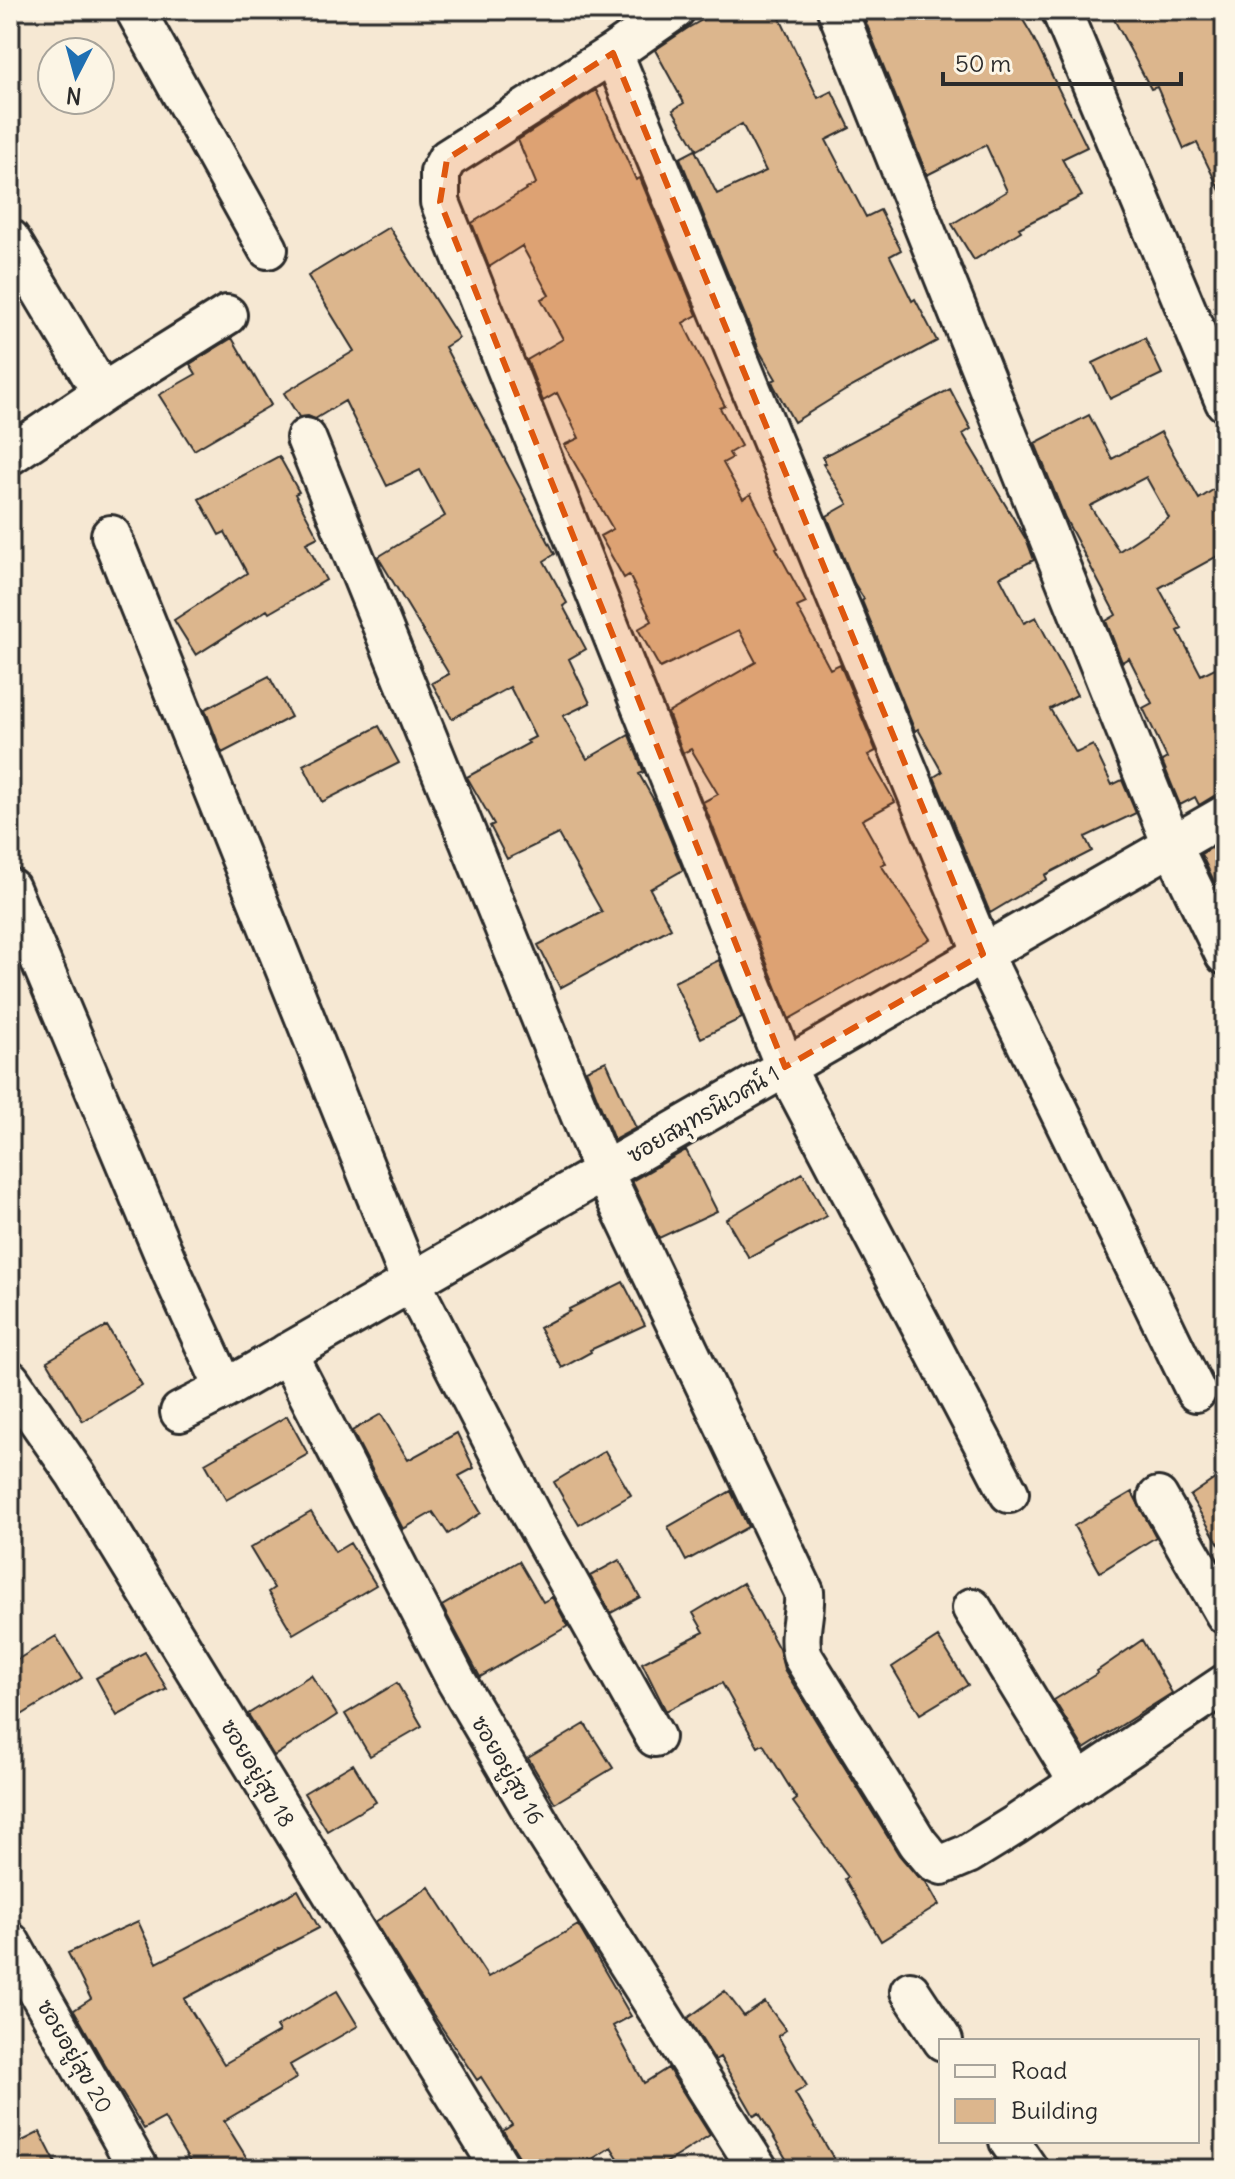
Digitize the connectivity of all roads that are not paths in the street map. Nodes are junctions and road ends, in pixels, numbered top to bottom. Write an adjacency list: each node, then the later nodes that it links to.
1 (135, 10): 7 (street)
2 (675, 10): 5 (street)
3 (837, 10): 15 (street)
4 (1061, 10): 10 (street)
5 (613, 53): 17 (street); 19 (street)
6 (10, 239): 9 (street)
7 (268, 249)
8 (227, 315): 9 (street)
9 (102, 393): 12 (street)
10 (1225, 402)
11 (306, 438): 20 (street)
12 (10, 455)
13 (111, 535): 21 (street)
14 (1225, 815): 15 (street, ซอยสมุทรนิเวศน์ 1)
15 (1172, 845): 17 (street, ซอยสมุทรนิเวศน์ 1); 18 (street)
16 (10, 888): 24 (street)
17 (983, 954): 19 (street, ซอยสมุทรนิเวศน์ 1); 25 (street)
18 (1225, 955)
19 (785, 1067): 20 (street, ซอยสมุทรนิเวศน์ 1); 27 (street)
20 (603, 1171): 21 (street, ซอยสมุทรนิเวศน์ 1); 33 (street)
21 (411, 1282): 22 (street, ซอยสมุทรนิเวศน์ 1); 32 (street)
22 (287, 1353): 24 (street, ซอยสมุทรนิเวศน์ 1); 40 (street, ซอยอยู่สุข 16)
23 (10, 1380): 39 (street, ซอยอยู่สุข 18)
24 (225, 1389): 26 (street, ซอยสมุทรนิเวศน์ 1)
25 (1196, 1392)
26 (180, 1412)
27 (1009, 1493)
28 (1158, 1497): 30 (street)
29 (972, 1608): 33 (street)
30 (1225, 1614)
31 (1225, 1684): 33 (street)
32 (655, 1737)
33 (1079, 1783)
34 (10, 1942): 38 (street, ซอยอยู่สุข 20)
35 (910, 1991): 36 (street)
36 (942, 2039)
37 (1010, 2143): 41 (street)
38 (139, 2169)
39 (501, 2169)
40 (758, 2169)
41 (1028, 2169)

